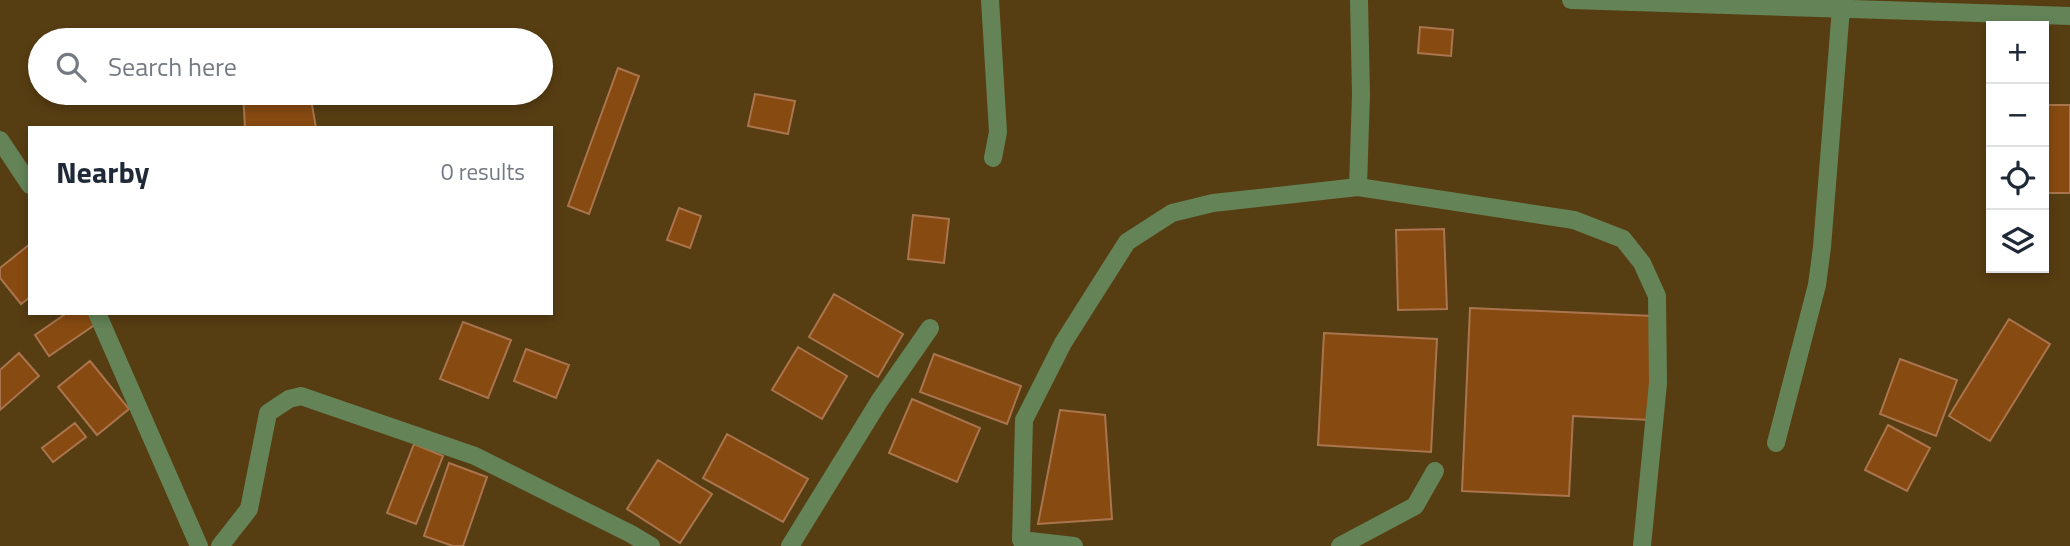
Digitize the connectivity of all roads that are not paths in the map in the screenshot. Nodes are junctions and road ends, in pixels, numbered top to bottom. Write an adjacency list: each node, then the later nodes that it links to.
1 (990, 0): 7 (street)
2 (1359, 0): 9 (street)
3 (1571, 0): 4 (street)
4 (1841, 8): 5 (street); 12 (street)
5 (2070, 16)
6 (0, 140): 8 (street)
7 (993, 158)
8 (28, 182)
9 (1358, 187): 18 (street); 20 (street)
10 (98, 315): 14 (street)
11 (930, 327): 17 (street)
12 (1776, 443)
13 (1435, 471): 19 (street)
14 (199, 546)
15 (220, 546): 16 (street)
16 (651, 546)
17 (790, 546)
18 (1074, 546)
19 (1340, 546)
20 (1642, 546)

